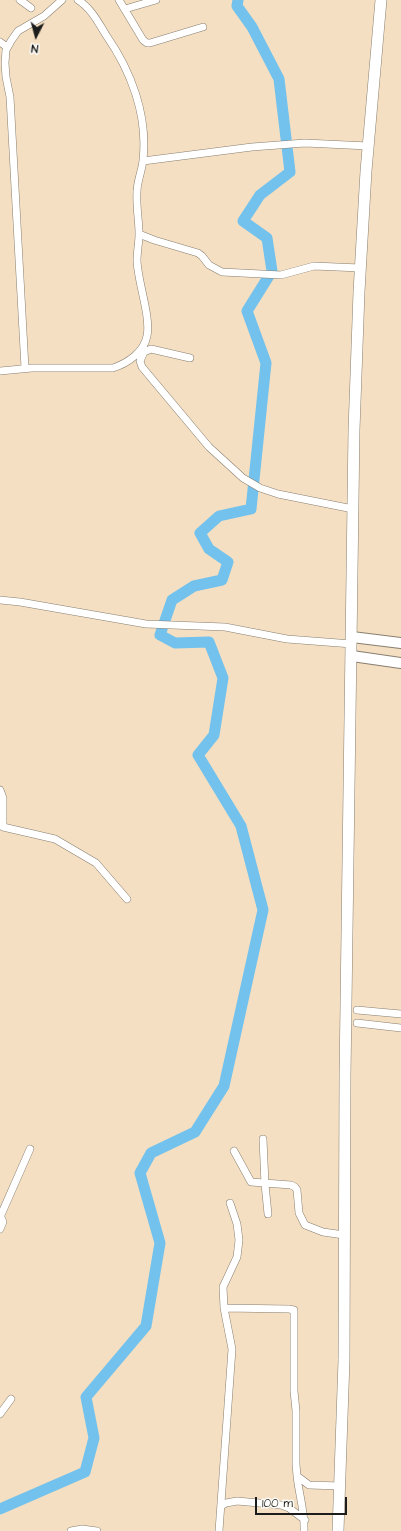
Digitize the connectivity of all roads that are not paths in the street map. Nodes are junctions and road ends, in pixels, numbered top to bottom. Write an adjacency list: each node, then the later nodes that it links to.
1 (20, 0): 7 (street)
2 (62, 0): 11 (street)
3 (78, 0): 13 (street)
4 (119, 0): 8 (street)
5 (156, 0): 8 (street)
6 (381, 0): 12 (main road)
7 (31, 8)
8 (125, 9): 9 (street)
9 (203, 27)
10 (0, 42): 11 (street)
11 (7, 47): 17 (street)
12 (368, 146): 13 (street); 15 (main road)
13 (143, 160): 14 (street)
14 (139, 234): 15 (street); 17 (street)
15 (360, 268): 19 (main road)
16 (190, 358): 19 (street)
17 (25, 368): 18 (street)
18 (0, 371)
19 (353, 509): 21 (main road)
20 (0, 600): 21 (street)
21 (352, 640): 22 (street); 23 (main road)
22 (401, 643)
23 (352, 656): 24 (street); 39 (main road)
24 (401, 664)
25 (0, 790): 26 (street)
26 (127, 899)
27 (357, 1010): 28 (street)
28 (401, 1014)
29 (357, 1023): 30 (street)
30 (401, 1028)
31 (263, 1139): 34 (street)
32 (30, 1149): 37 (street)
33 (234, 1150): 34 (street)
34 (265, 1184): 36 (street); 39 (street)
35 (230, 1202): 40 (street)
36 (268, 1214)
37 (0, 1215): 38 (street)
38 (0, 1229)
39 (344, 1235): 44 (main road)
40 (224, 1308): 43 (street); 45 (street)
41 (10, 1399): 42 (street)
42 (0, 1414)
43 (297, 1476): 44 (street); 46 (street)
44 (340, 1486): 51 (main road)
45 (221, 1506): 46 (street); 49 (street)
46 (305, 1520): 50 (street)
47 (70, 1531): 48 (street)
48 (97, 1531)
49 (220, 1531)
50 (304, 1531)
51 (338, 1531)

